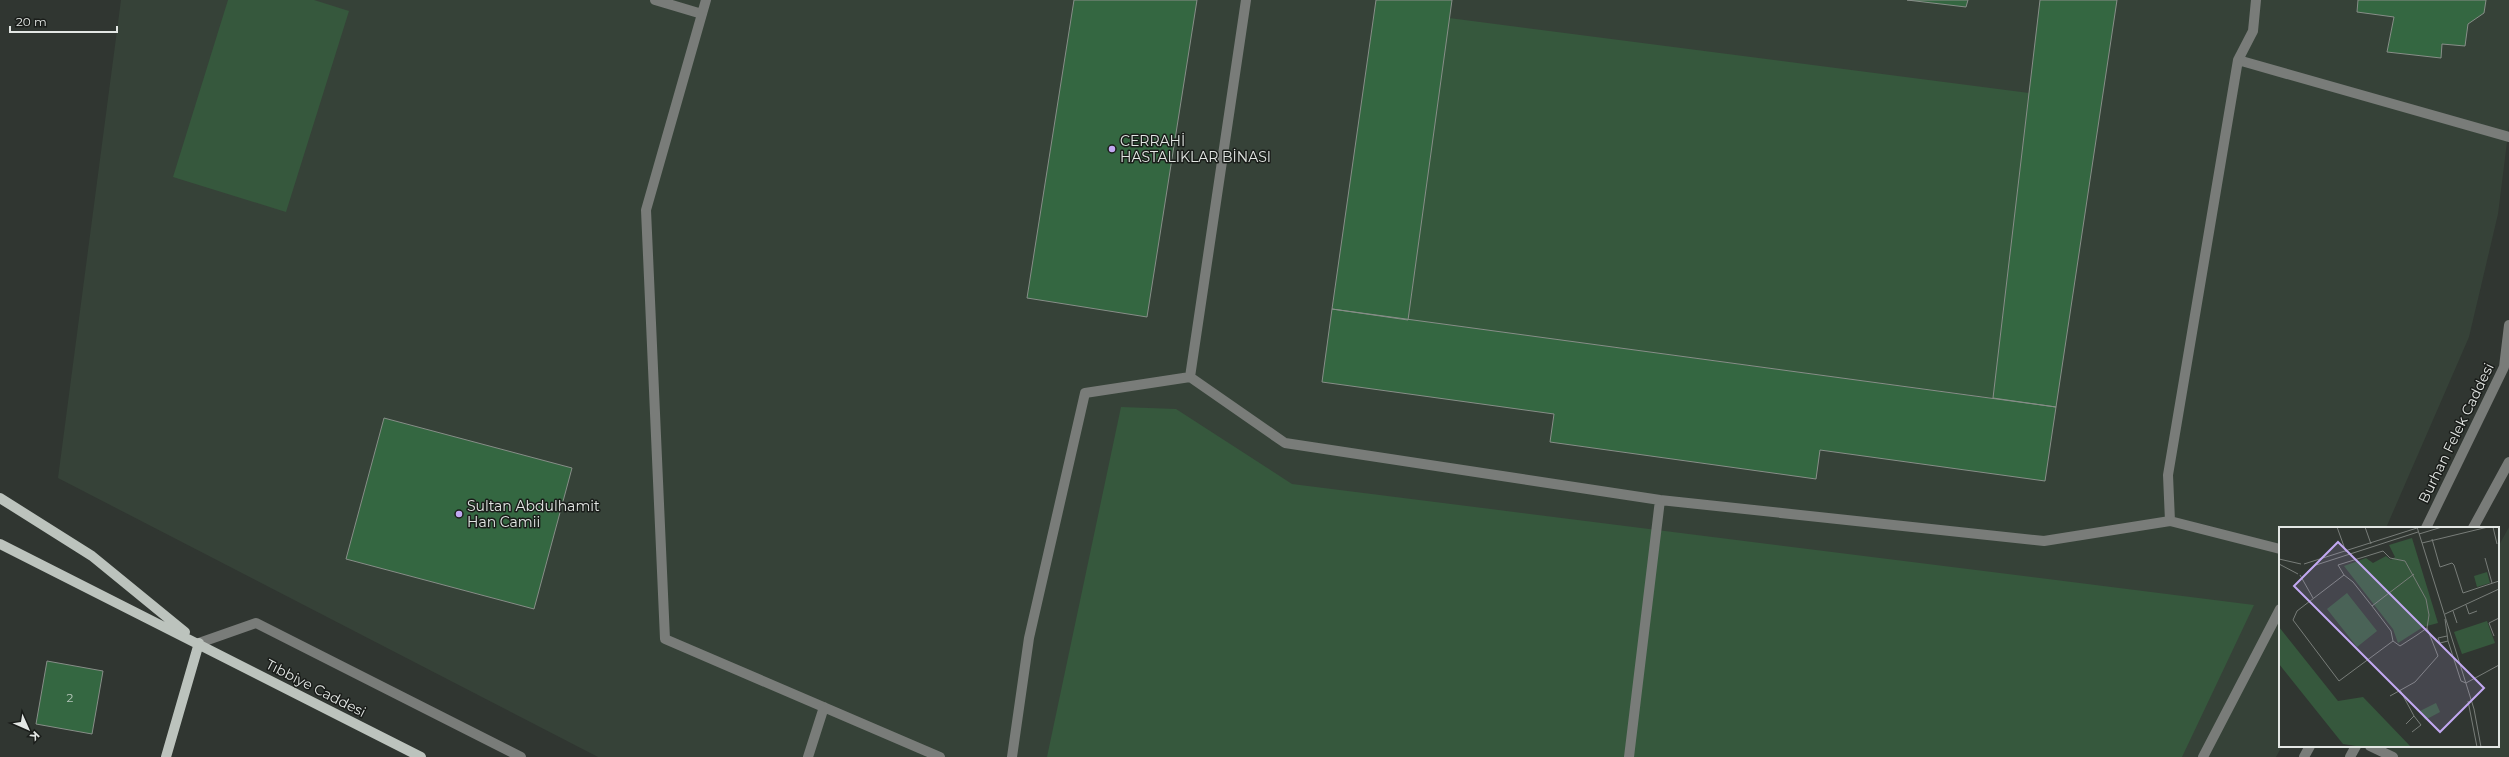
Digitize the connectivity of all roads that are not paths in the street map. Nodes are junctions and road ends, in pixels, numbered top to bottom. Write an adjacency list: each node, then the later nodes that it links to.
1 (655, 0): 5 (street)
2 (706, 0): 5 (street)
3 (1246, 0): 9 (street)
4 (2256, 0): 6 (street)
5 (702, 14): 20 (street)
6 (2238, 60): 7 (street); 13 (street)
7 (2509, 137)
8 (2509, 325): 14 (street, Burhan Felek Caddesi)
9 (1190, 377): 12 (street); 29 (street)
10 (2509, 462): 15 (street)
11 (0, 498): 19 (main road, Tıbbiye Caddesi)
12 (1660, 500): 13 (street); 30 (street)
13 (2170, 521): 17 (street)
14 (2426, 527)
15 (2474, 527)
16 (0, 544): 19 (main road, Tıbbiye Caddesi)
17 (2279, 549)
18 (2279, 611): 31 (street)
19 (199, 643): 24 (main road); 25 (main road, Tıbbiye Caddesi); 26 (street)
20 (824, 708): 27 (street); 28 (street)
21 (2309, 747): 32 (street)
22 (2355, 747): 33 (street)
23 (2372, 747): 34 (street)
24 (166, 757)
25 (421, 757)
26 (521, 757)
27 (808, 757)
28 (940, 757)
29 (1012, 757)
30 (1629, 757)
31 (2203, 757)
32 (2304, 757)
33 (2350, 757)
34 (2393, 757)

